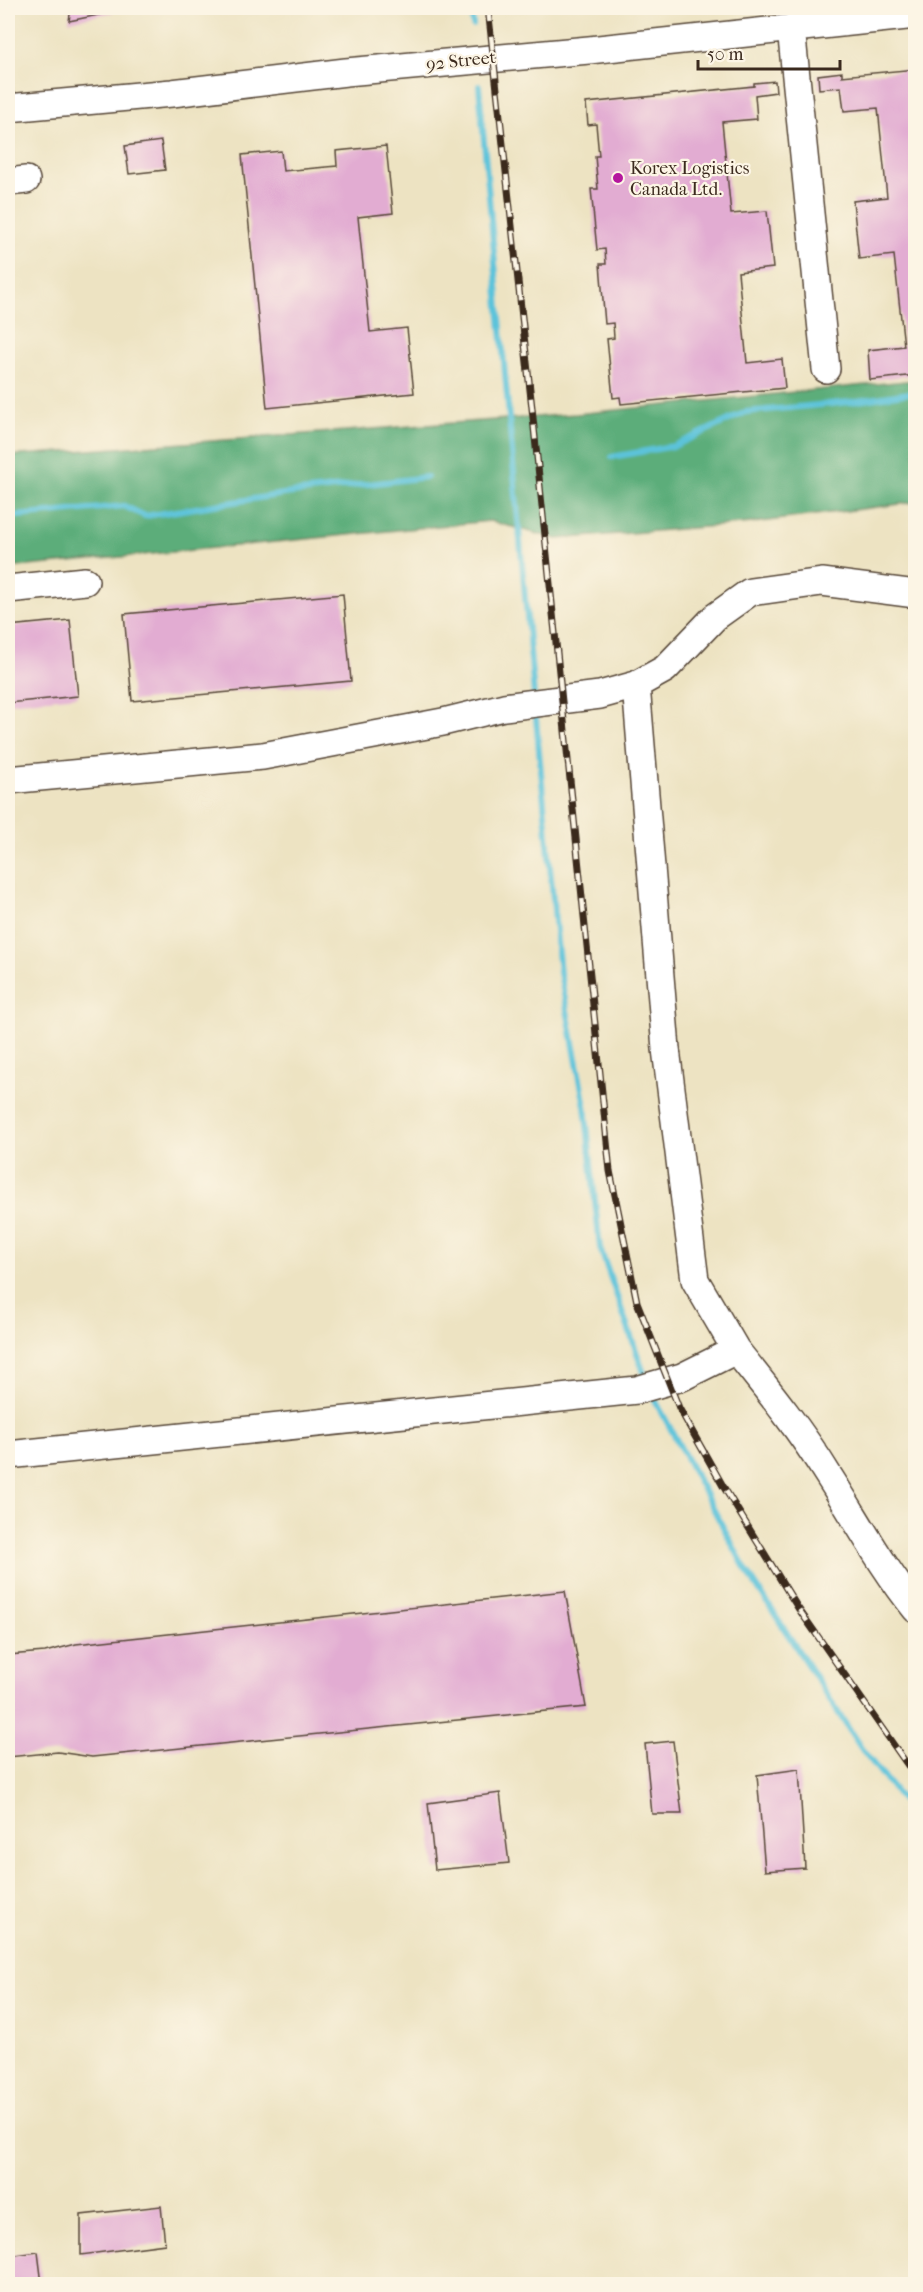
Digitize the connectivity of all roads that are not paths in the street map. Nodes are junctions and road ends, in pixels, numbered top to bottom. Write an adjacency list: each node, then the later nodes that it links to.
1 (915, 15): 2 (street, 92 Street)
2 (791, 28): 3 (street, 92 Street); 4 (street)
3 (8, 108)
4 (826, 369)
5 (85, 580): 6 (street)
6 (8, 589)
7 (915, 594): 8 (street)
8 (636, 685): 9 (street); 10 (street)
9 (8, 780)
10 (736, 1350): 11 (street); 12 (street)
11 (8, 1455)
12 (915, 1609)

